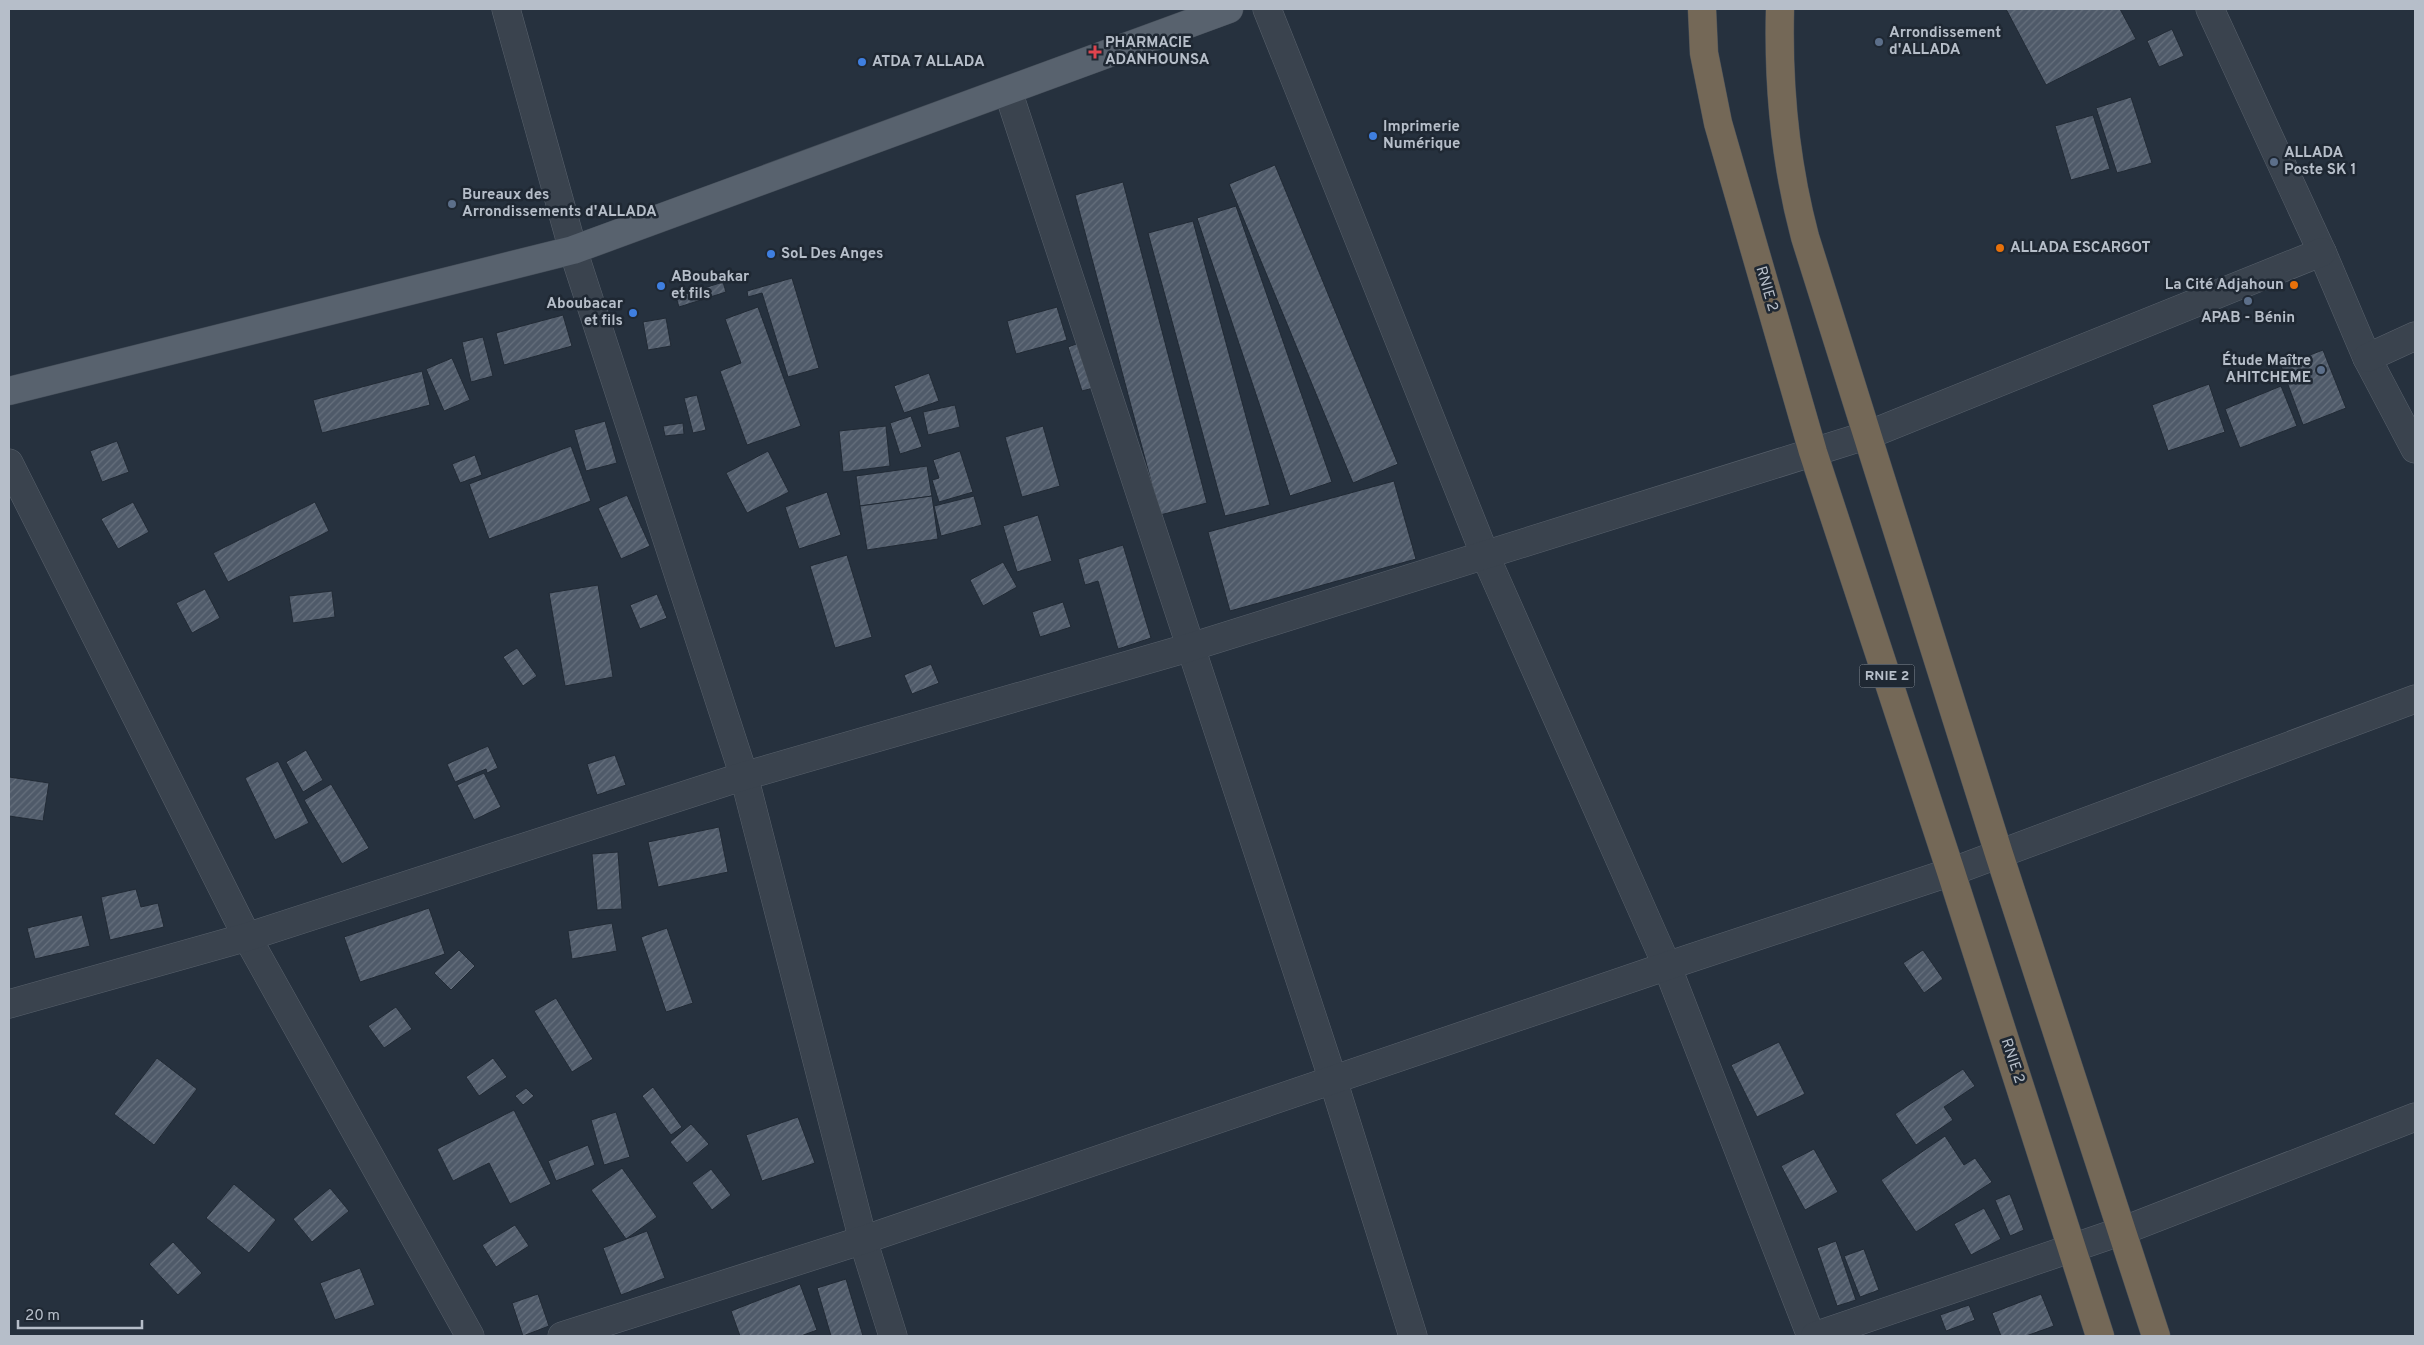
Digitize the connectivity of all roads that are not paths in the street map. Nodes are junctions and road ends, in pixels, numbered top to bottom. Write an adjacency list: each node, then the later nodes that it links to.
1 (506, 9): 8 (street)
2 (1229, 9): 7 (main road)
3 (1267, 9): 17 (street)
4 (1702, 9): 15 (highway, RNIE 2 / RNIE 2)
5 (1780, 9): 13 (highway)
6 (2210, 9): 9 (street)
7 (1008, 91): 8 (main road); 18 (street)
8 (573, 250): 12 (main road); 20 (street)
9 (2322, 252): 11 (street); 13 (street)
10 (2415, 336): 11 (street)
11 (2367, 358): 14 (street)
12 (9, 391)
13 (1868, 435): 15 (street); 21 (highway)
14 (2415, 449)
15 (1813, 452): 17 (street); 22 (highway, RNIE 2 / RNIE 2)
16 (9, 463): 23 (street)
17 (1485, 555): 18 (street); 24 (street)
18 (1191, 647): 20 (street); 26 (street)
19 (2415, 699): 21 (street)
20 (744, 776): 23 (street); 29 (street)
21 (1999, 854): 22 (street); 28 (highway)
22 (1951, 872): 24 (street); 30 (highway, RNIE 2 / RNIE 2)
23 (248, 937): 25 (street); 31 (street)
24 (1667, 966): 26 (street); 35 (street)
25 (9, 1004)
26 (1333, 1080): 29 (street); 34 (street)
27 (2415, 1117): 28 (street)
28 (2122, 1231): 30 (street); 37 (highway)
29 (863, 1240): 32 (street); 33 (street)
30 (2071, 1249): 35 (street); 36 (highway, RNIE 2 / RNIE 2)
31 (470, 1336)
32 (562, 1336)
33 (893, 1336)
34 (1413, 1336)
35 (1813, 1336)
36 (2100, 1336)
37 (2156, 1336)

